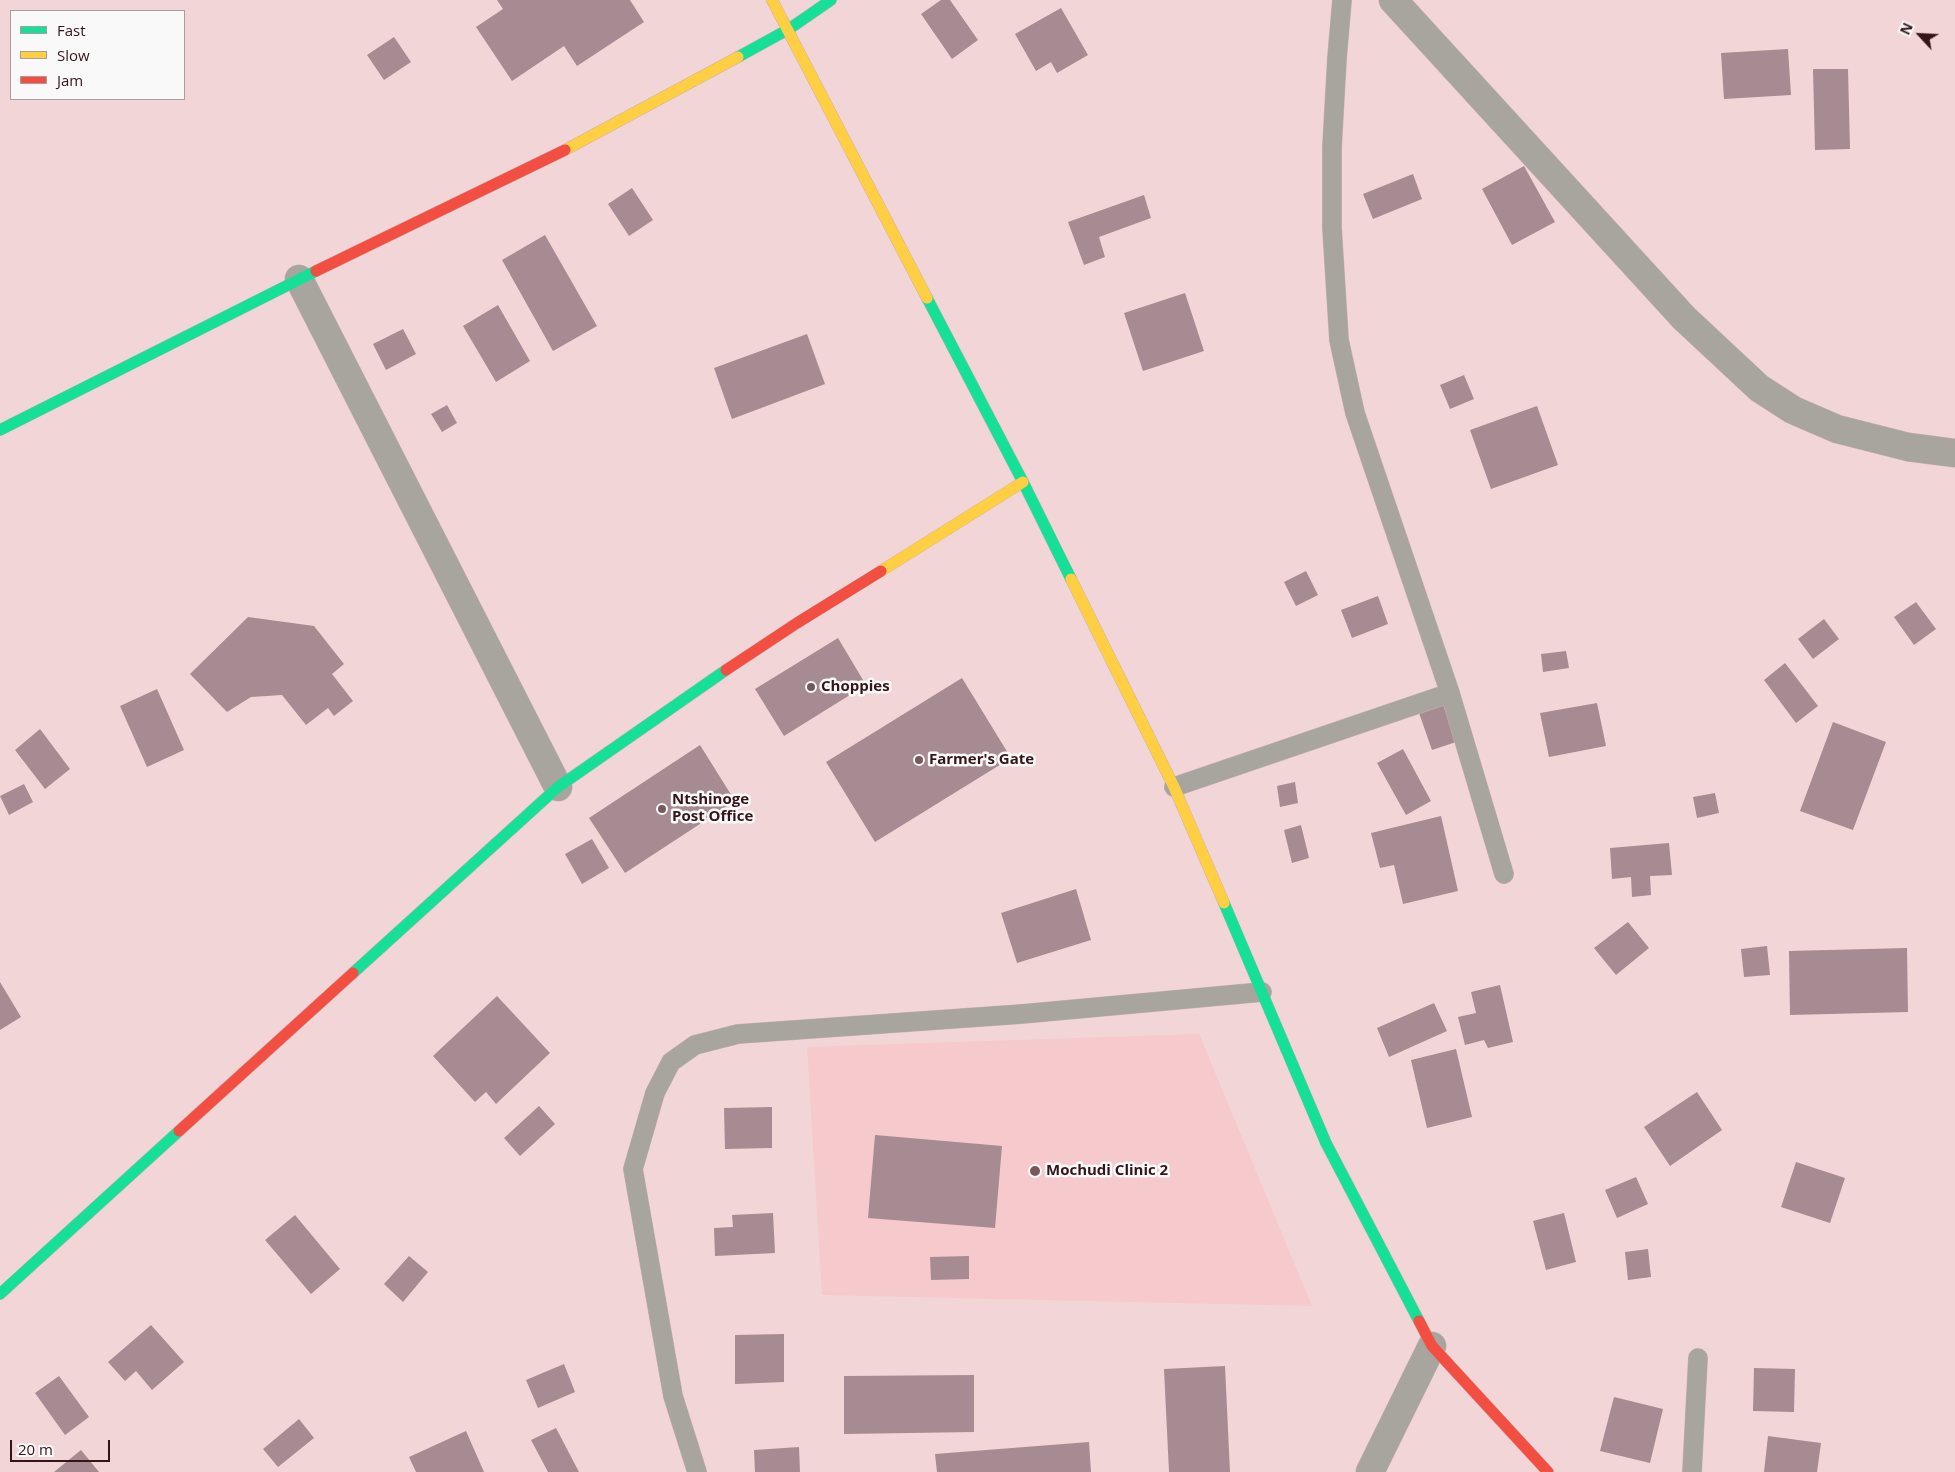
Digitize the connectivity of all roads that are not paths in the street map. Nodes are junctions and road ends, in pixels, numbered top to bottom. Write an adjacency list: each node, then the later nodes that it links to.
1 (772, 0): 5 (street)
2 (831, 0): 5 (street)
3 (1342, 0): 10 (lane)
4 (1393, 0): 8 (street)
5 (789, 28): 6 (street); 9 (street)
6 (299, 280): 7 (street); 11 (street)
7 (0, 430)
8 (1955, 453)
9 (1023, 482): 11 (street); 12 (street)
10 (1450, 693): 12 (lane); 13 (lane)
11 (558, 787): 15 (street)
12 (1174, 787): 14 (street)
13 (1504, 874)
14 (1262, 992): 16 (street); 18 (lane)
15 (0, 1294)
16 (1432, 1346): 19 (street); 20 (street)
17 (1698, 1358): 21 (lane)
18 (697, 1472)
19 (1370, 1472)
20 (1548, 1472)
21 (1692, 1472)

